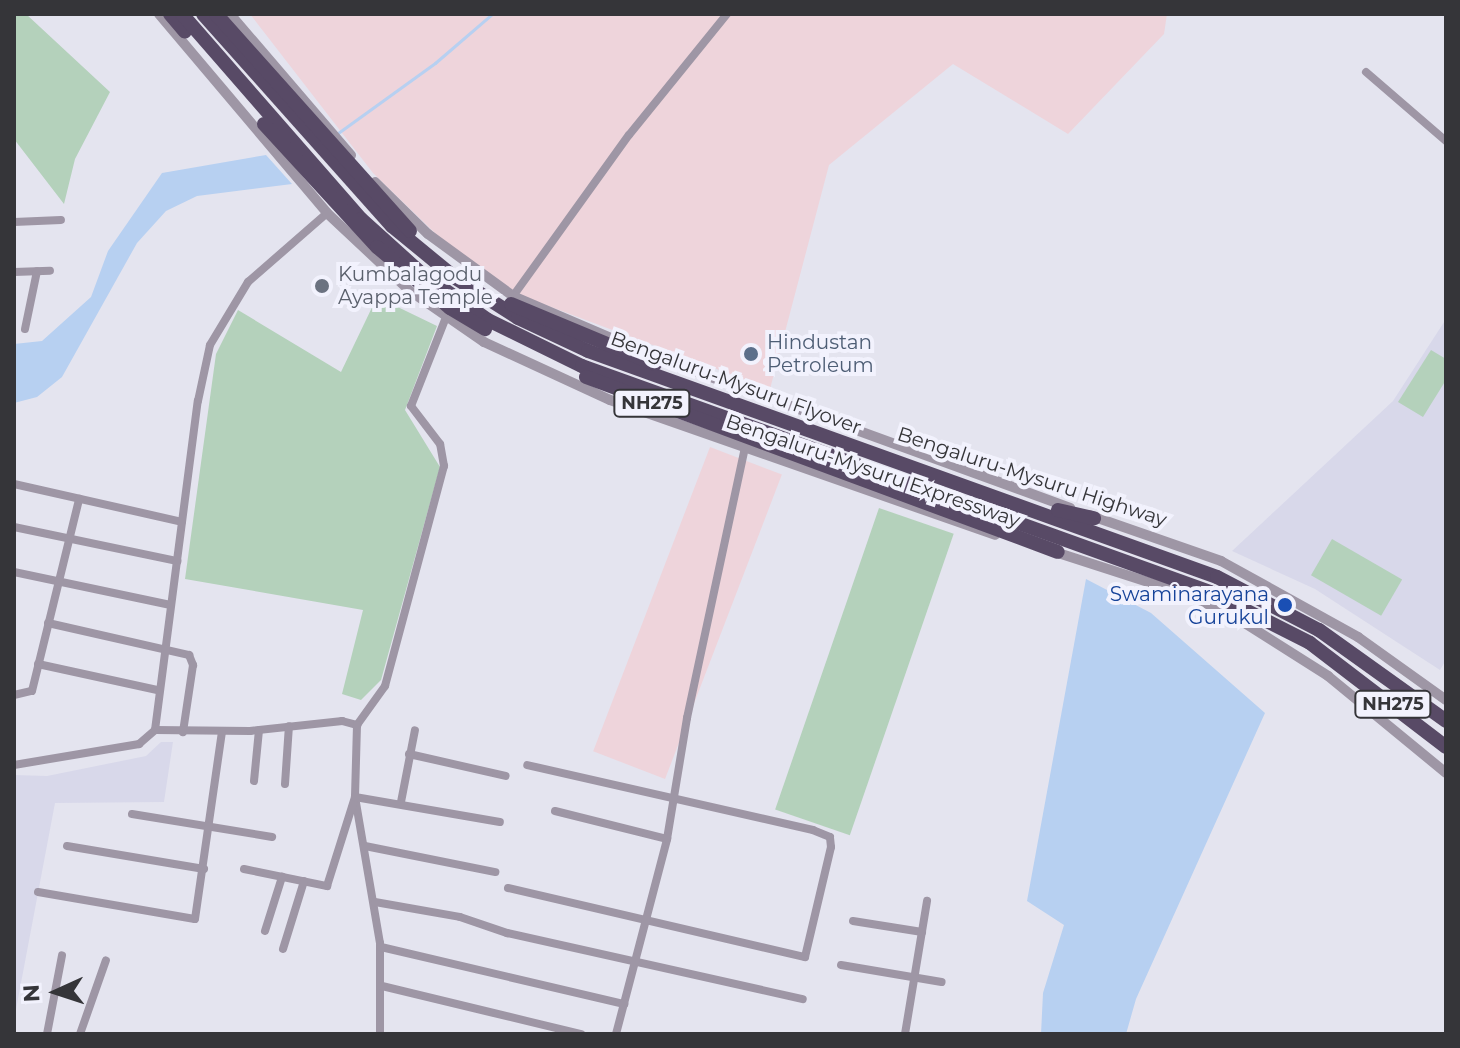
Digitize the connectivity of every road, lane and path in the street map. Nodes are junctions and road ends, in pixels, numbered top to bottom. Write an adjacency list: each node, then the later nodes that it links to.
1 (159, 14): 11 (street, Bengaluru-Mysuru Expressway / NH275)
2 (170, 14): 11 (highway, Bengaluru-Mysuru Expressway / NH275)
3 (182, 14): 11 (highway, Bengaluru-Mysuru Expressway / NH275)
4 (203, 14): 41 (highway, Bengaluru-Mysuru Flyover / NH275)
5 (216, 14): 9 (highway, Bengaluru-Mysuru Highway / NH275)
6 (230, 14): 9 (street, NH275)
7 (727, 14): 18 (street)
8 (1366, 72): 10 (street)
9 (331, 138): 18 (highway, Bengaluru-Mysuru Highway / NH275)
10 (1446, 141)
11 (293, 160): 12 (street, Bengaluru-Mysuru Expressway / NH275); 28 (highway, Bengaluru-Mysuru Expressway / NH275); 49 (highway, Bengaluru-Mysuru Flyover / NH275)
12 (327, 213): 19 (street, Bengaluru-Mysuru Expressway / NH275); 25 (street)
13 (61, 220): 14 (street)
14 (14, 222)
15 (37, 271): 16 (street); 17 (street); 20 (street)
16 (50, 271)
17 (14, 272)
18 (511, 299): 24 (highway, Bengaluru-Mysuru Highway / NH275)
19 (446, 317): 21 (street, Bengaluru-Mysuru Expressway / NH275); 42 (street)
20 (25, 329)
21 (745, 447): 28 (street, Bengaluru-Mysuru Expressway / NH275); 58 (street)
22 (14, 484): 23 (street)
23 (79, 499): 25 (street); 27 (street)
24 (1094, 518): 33 (street, Bengaluru-Mysuru Highway / NH275)
25 (182, 522): 29 (street)
26 (14, 527): 27 (street)
27 (69, 538): 29 (street); 31 (street)
28 (1058, 552): 36 (street, Bengaluru-Mysuru Expressway / NH275)
29 (177, 561): 32 (street)
30 (14, 572): 31 (street)
31 (58, 581): 32 (street); 34 (street)
32 (171, 605): 35 (street)
33 (1315, 613): 36 (street); 40 (street, NH275)
34 (48, 623): 35 (street); 37 (street)
35 (164, 649): 38 (street); 47 (street)
36 (1296, 654): 53 (street, Bengaluru-Mysuru Expressway / NH275)
37 (38, 664): 38 (street); 39 (street)
38 (157, 690): 44 (street)
39 (14, 695)
40 (1446, 700)
41 (1446, 721)
42 (357, 725): 43 (street); 57 (street)
43 (289, 726): 45 (street); 56 (street)
44 (155, 730): 47 (street); 51 (street)
45 (259, 730): 48 (street); 55 (street)
46 (415, 730): 50 (street)
47 (183, 732): 48 (street)
48 (222, 732): 63 (street)
49 (1446, 747)
50 (409, 754): 54 (street); 59 (street)
51 (14, 765)
52 (527, 765): 58 (street)
53 (1446, 773)
54 (506, 776)
55 (254, 781)
56 (285, 784)
57 (355, 797): 59 (street); 67 (street); 72 (street)
58 (674, 798): 65 (street); 77 (street)
59 (401, 802): 62 (street)
60 (555, 811): 65 (street)
61 (132, 814): 63 (street)
62 (500, 822)
63 (210, 827): 64 (street); 68 (street)
64 (272, 837)
65 (667, 839): 77 (street)
66 (67, 846): 68 (street)
67 (365, 846): 70 (street); 76 (street)
68 (204, 869): 74 (street)
69 (244, 869): 71 (street)
70 (495, 872)
71 (282, 877): 72 (street); 79 (street)
72 (304, 881): 82 (street)
73 (508, 888): 77 (street)
74 (38, 892)
75 (927, 901): 80 (street)
76 (375, 902): 81 (street); 85 (street)
77 (644, 921): 85 (street)
78 (853, 921): 80 (street)
79 (265, 931)
80 (922, 932): 87 (street)
81 (381, 947): 89 (street); 91 (street)
82 (283, 949)
83 (62, 955): 92 (street)
84 (106, 960): 93 (street)
85 (635, 960): 90 (street); 91 (street)
86 (841, 965): 87 (street)
87 (914, 978): 88 (street); 97 (street)
88 (942, 982)
89 (382, 986): 94 (street); 95 (street)
90 (803, 999)
91 (624, 1004): 96 (street)
92 (47, 1034)
93 (80, 1034)
94 (380, 1034)
95 (581, 1034)
96 (616, 1034)
97 (905, 1034)

